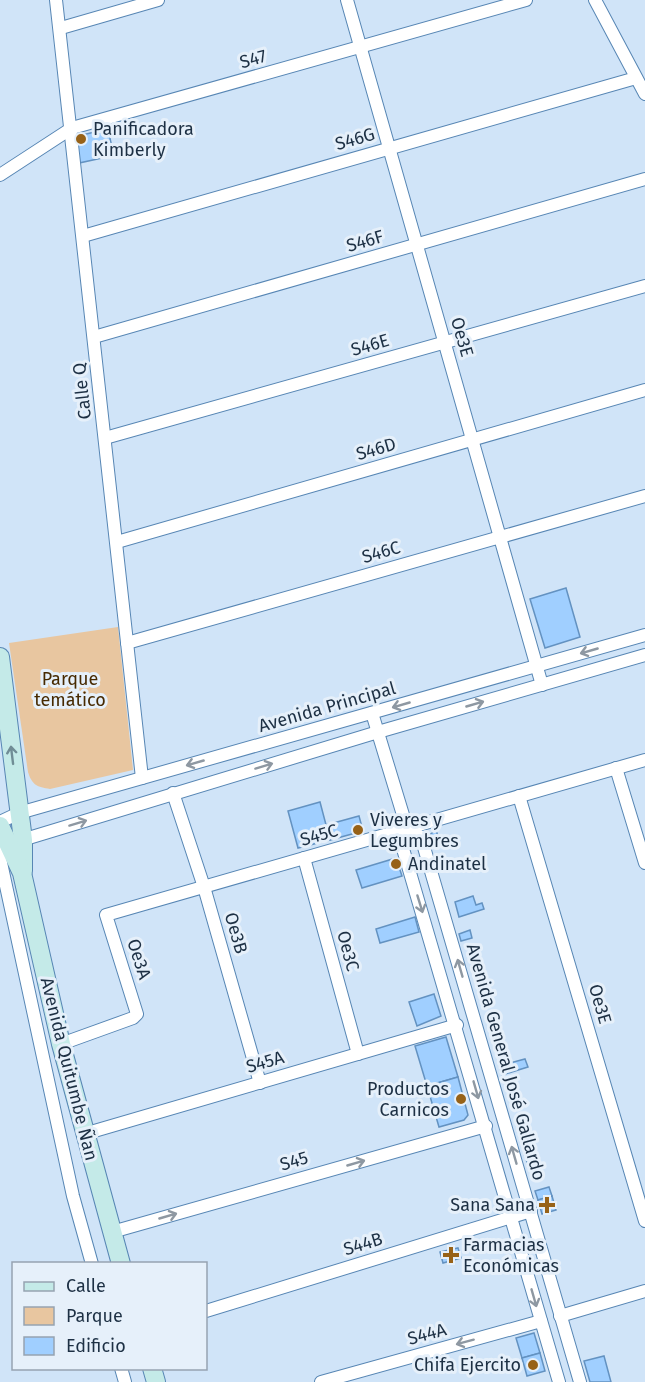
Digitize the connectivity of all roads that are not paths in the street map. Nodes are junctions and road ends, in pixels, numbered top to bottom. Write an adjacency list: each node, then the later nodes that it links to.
1 (56, 0): 6 (street, Calle Q)
2 (158, 0): 6 (street)
3 (347, 0): 7 (street, Oe3E)
4 (526, 0): 7 (street, S47)
5 (595, 0): 8 (street)
6 (61, 28): 10 (street, Calle Q)
7 (360, 48): 10 (street, S47); 11 (street, Oe3E)
8 (636, 78): 9 (street); 11 (street, S46G)
9 (645, 94)
10 (72, 128): 12 (street, S47); 14 (street, Calle Q)
11 (389, 148): 14 (street, S46G); 15 (street, Oe3E)
12 (0, 175)
13 (645, 179): 15 (street, S46F)
14 (83, 236): 17 (street, Calle Q)
15 (417, 245): 17 (street, S46F); 18 (street, Oe3E)
16 (645, 286): 18 (street, S46E)
17 (94, 337): 20 (street, Calle Q)
18 (445, 343): 20 (street, S46E); 21 (street, Oe3E)
19 (645, 390): 21 (street, S46D)
20 (105, 438): 24 (street, Calle Q)
21 (473, 440): 23 (street, Oe3E); 24 (street, S46D)
22 (645, 496): 23 (street, S46C)
23 (501, 537): 26 (street, S46C); 29 (street, Oe3E)
24 (117, 542): 26 (street, Calle Q)
25 (645, 635): 29 (street, Avenida Principal, one-way to 29)
26 (127, 643): 35 (street, Calle Q)
27 (645, 655): 30 (street)
28 (0, 657): 38 (street, Avenida Quitumbe Ñan, one-way to 28)
29 (537, 666): 30 (street, Oe3E); 31 (street, Avenida Principal, one-way to 31)
30 (542, 685): 32 (street, one-way to 30)
31 (372, 713): 32 (street, Avenida General José Gallardo); 35 (street, Avenida Principal, one-way to 35)
32 (378, 732): 36 (street, one-way to 32); 40 (street, Avenida General José Gallardo)
33 (645, 760): 34 (street, S45C)
34 (616, 768): 37 (street, S45C); 43 (street)
35 (142, 778): 38 (street, Avenida Principal)
36 (173, 793): 41 (street, one-way to 36); 44 (street, Oe3B)
37 (519, 796): 40 (street, S45C); 54 (street, Oe3E)
38 (19, 813): 39 (street, Avenida Principal); 41 (street, Avenida Quitumbe Ñan)
39 (0, 824): 41 (street, Avenida Quitumbe Ñan)
40 (407, 828): 42 (street, S45C); 46 (street, Avenida General José Gallardo, one-way to 46); 52 (street, Avenida General José Gallardo, one-way to 40)
41 (11, 848): 47 (street, Avenida Quitumbe Ñan); 56 (street)
42 (304, 858): 44 (street, S45C); 48 (street, Oe3C)
43 (645, 863)
44 (204, 887): 45 (street, S45C); 49 (street, Oe3B)
45 (106, 915): 47 (street, Oe3A)
46 (456, 1026): 48 (street, S45A); 50 (street, Avenida General José Gallardo, one-way to 50)
47 (61, 1044): 51 (street, Avenida Quitumbe Ñan)
48 (358, 1054): 49 (street, S45A)
49 (260, 1083): 51 (street, S45A)
50 (486, 1126): 53 (street, Avenida General José Gallardo); 55 (street, S45, one-way to 50)
51 (84, 1134): 55 (street, Avenida Quitumbe Ñan)
52 (531, 1211): 53 (street, S44B); 60 (street, Avenida General José Gallardo)
53 (511, 1217): 59 (street, S44B); 61 (street, Avenida General José Gallardo, one-way to 61)
54 (645, 1221)
55 (112, 1232): 57 (street, Avenida Quitumbe Ñan)
56 (92, 1262)
57 (121, 1262)
58 (645, 1291): 60 (street)
59 (207, 1311)
60 (560, 1316): 64 (street, Avenida General José Gallardo)
61 (541, 1321): 62 (street, S44A, one-way to 62); 63 (street, Avenida General José Gallardo)
62 (321, 1382)
63 (559, 1382)
64 (580, 1382)

